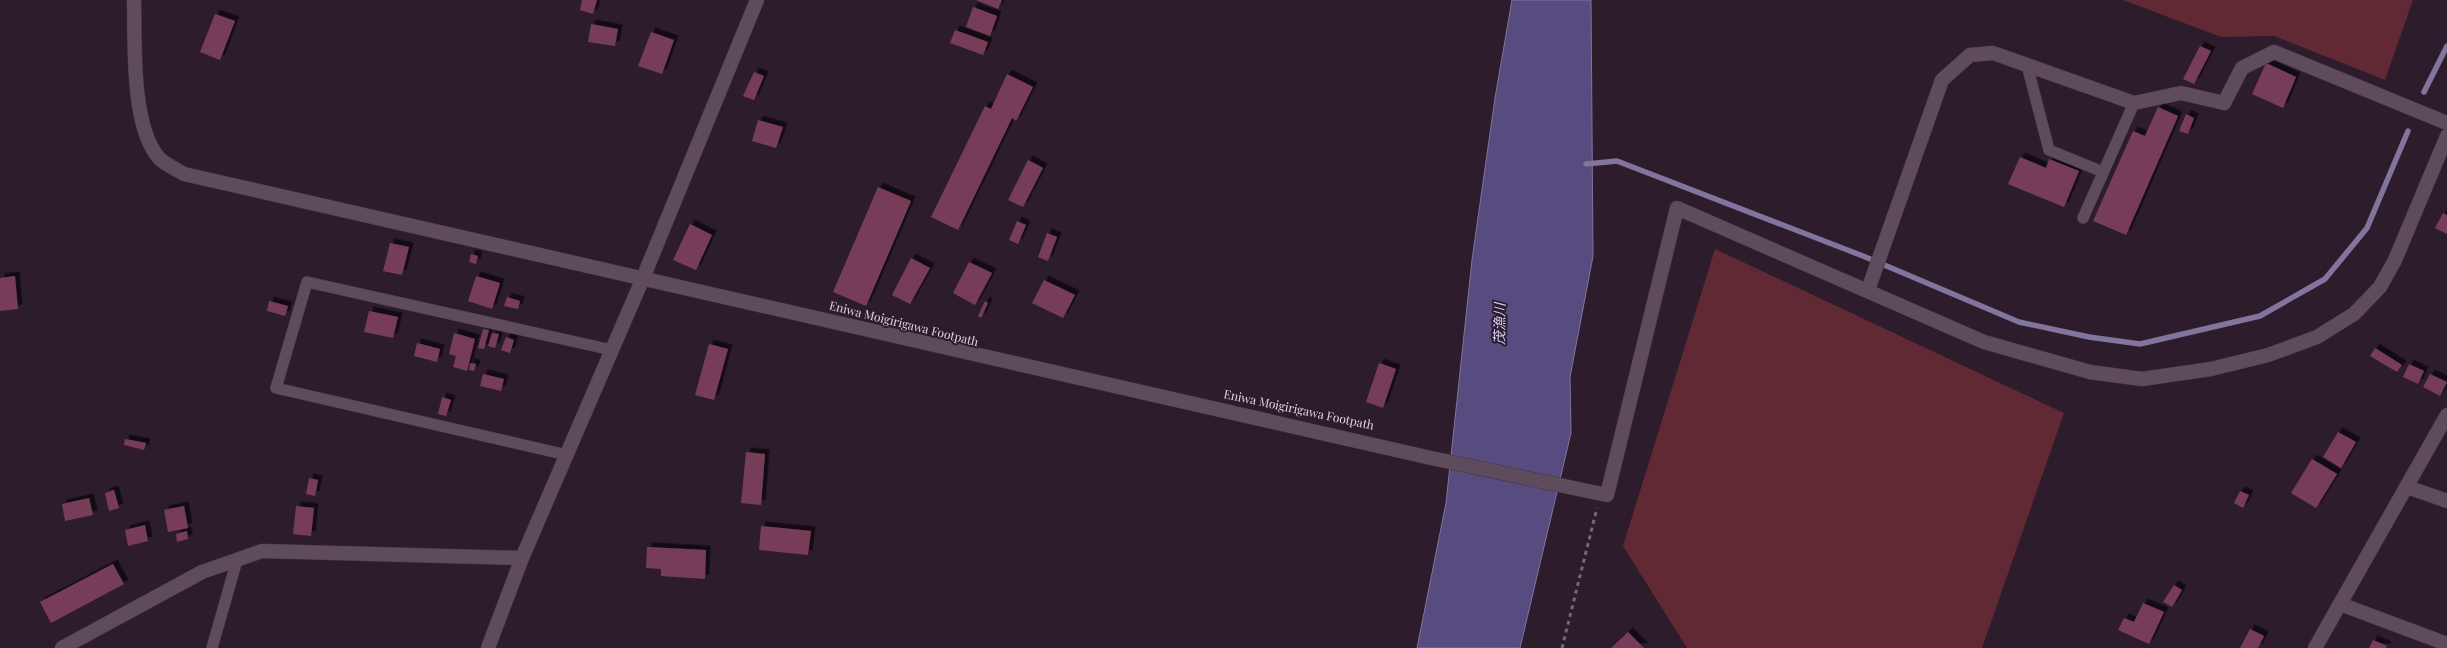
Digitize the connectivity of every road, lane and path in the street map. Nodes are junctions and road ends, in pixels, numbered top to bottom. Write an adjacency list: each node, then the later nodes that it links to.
1 (134, 0): 9 (street)
2 (758, 0): 9 (street)
3 (2026, 65): 4 (street); 7 (lane); 10 (street)
4 (2134, 103): 5 (street); 7 (lane)
5 (2447, 123)
6 (2447, 136): 10 (street)
7 (2103, 172): 8 (lane)
8 (2083, 218)
9 (643, 278): 11 (street); 15 (street)
10 (1868, 290): 15 (street)
11 (612, 350): 13 (street); 13 (lane)
12 (2447, 415): 14 (street)
13 (567, 455): 17 (street)
14 (2407, 487): 16 (street); 19 (street)
15 (1601, 494): 24 (path)
16 (2447, 501)
17 (522, 558): 18 (street); 23 (street)
18 (237, 560): 21 (street); 22 (lane)
19 (2340, 604): 20 (street); 25 (street)
20 (2447, 644)
21 (62, 648)
22 (212, 648)
23 (488, 648)
24 (1562, 648)
25 (2315, 648)

